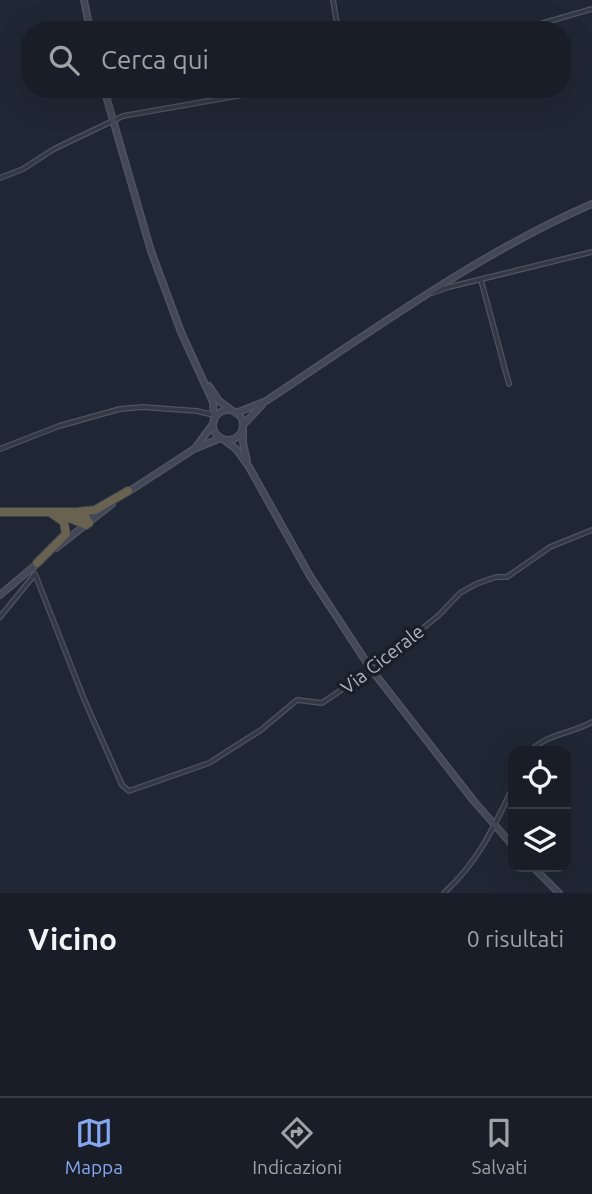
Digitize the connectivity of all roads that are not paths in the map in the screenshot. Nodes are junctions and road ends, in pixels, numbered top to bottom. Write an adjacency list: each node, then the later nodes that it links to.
1 (84, 0): 4 (main road)
2 (333, 0): 5 (street)
3 (592, 9): 6 (street)
4 (88, 21)
5 (336, 21)
6 (550, 21)
7 (106, 98): 9 (main road)
8 (228, 98): 9 (street)
9 (112, 121): 10 (street); 15 (main road)
10 (0, 178)
11 (592, 204): 14 (main road)
12 (592, 252): 13 (street)
13 (481, 280): 14 (street); 16 (street)
14 (424, 296): 17 (main road)
15 (202, 378): 18 (main road); 19 (main road)
16 (509, 384)
17 (266, 401): 18 (main road); 20 (main road)
18 (234, 411): 19 (main road); 20 (main road)
19 (214, 420): 21 (main road); 22 (street); 23 (main road)
20 (243, 426): 21 (main road); 24 (main road)
21 (222, 438): 23 (main road); 24 (main road)
22 (0, 449)
23 (194, 449): 25 (main road)
24 (249, 467): 34 (main road)
25 (128, 491): 27 (highway); 29 (main road)
26 (0, 512): 28 (highway)
27 (74, 512): 28 (highway); 29 (highway)
28 (49, 513): 29 (highway); 31 (highway)
29 (88, 524): 31 (main road)
30 (592, 530): 34 (street, Via Cicerale)
31 (37, 563): 32 (main road)
32 (0, 595)
33 (0, 617): 34 (street, Via Cicerale)
34 (371, 669): 38 (main road)
35 (592, 722): 36 (street)
36 (537, 746)
37 (508, 797): 38 (street)
38 (495, 826): 39 (main road); 41 (street)
39 (508, 840)
40 (538, 872): 42 (main road)
41 (444, 893)
42 (559, 893)

